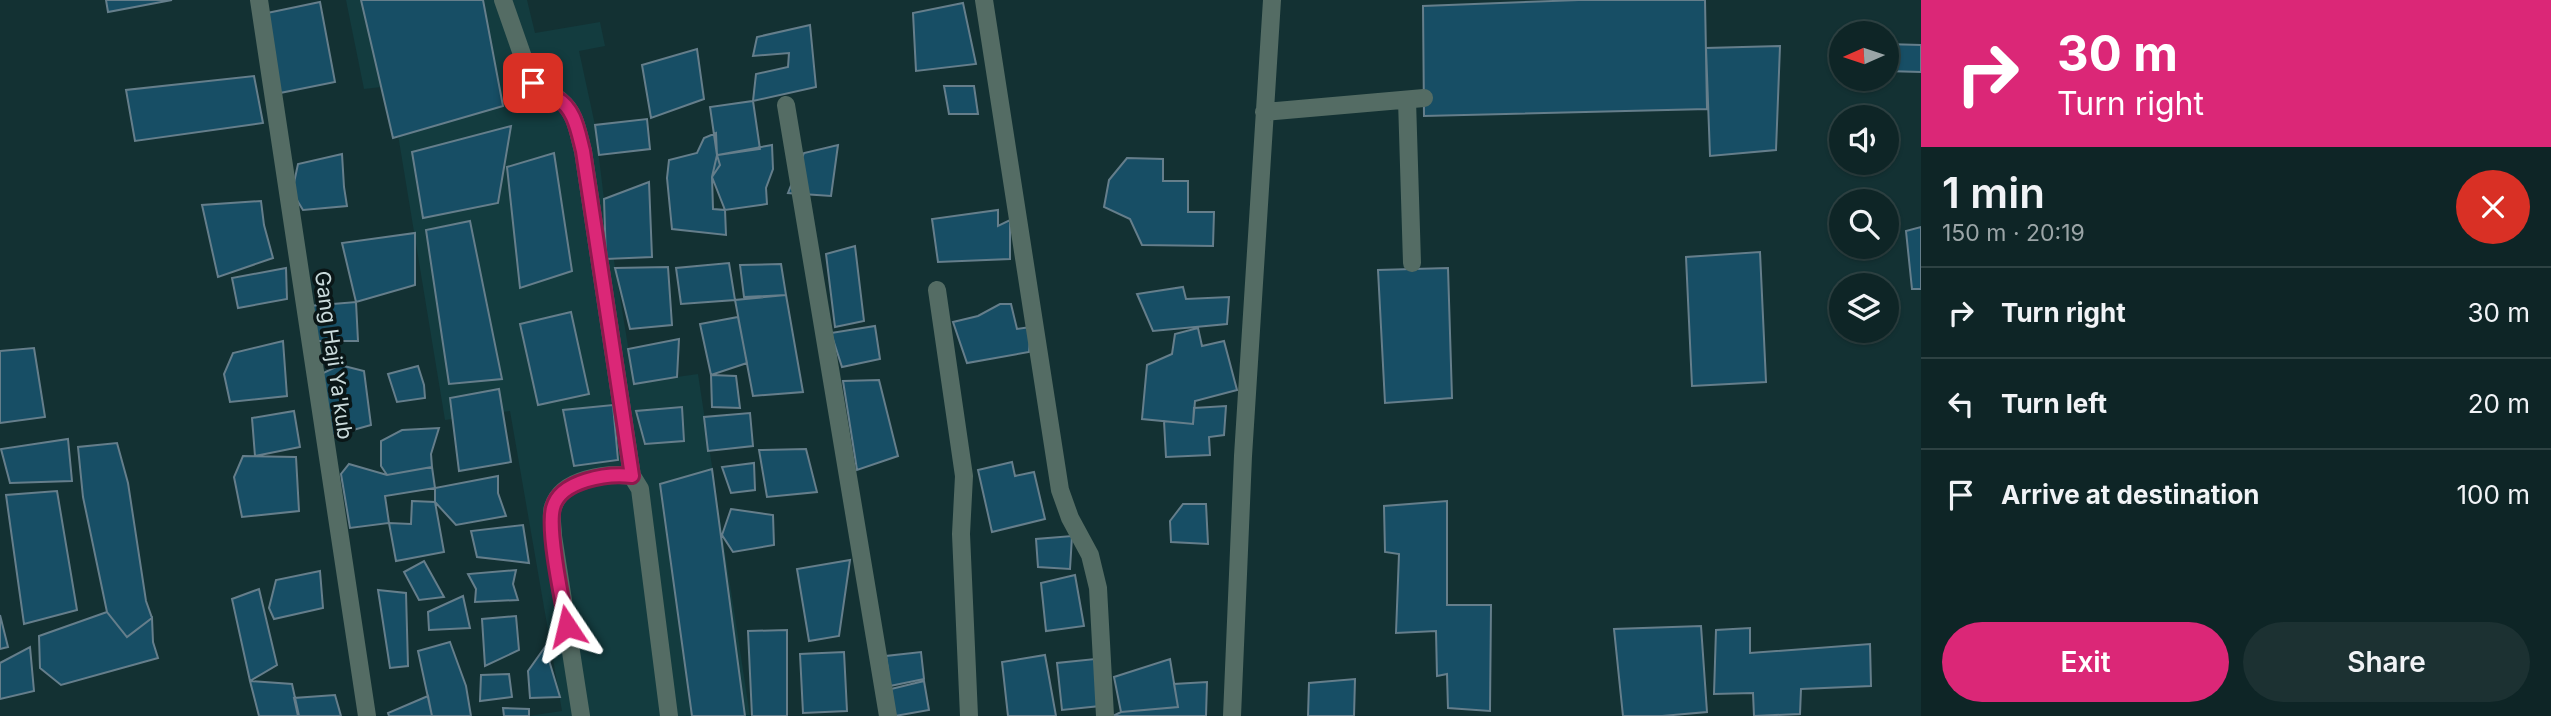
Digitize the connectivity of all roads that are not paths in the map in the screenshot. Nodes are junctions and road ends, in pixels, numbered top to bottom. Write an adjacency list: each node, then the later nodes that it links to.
1 (259, 0): 10 (street, Gang Haji Ya'kub)
2 (503, 0): 9 (street)
3 (984, 0): 15 (street)
4 (1272, 0): 6 (street)
5 (786, 105): 13 (street)
6 (1264, 112): 7 (street); 16 (street)
7 (1412, 263)
8 (937, 290): 14 (street)
9 (632, 476): 11 (street); 12 (street)
10 (367, 716)
11 (581, 716)
12 (669, 716)
13 (888, 716)
14 (969, 716)
15 (1105, 716)
16 (1232, 716)

